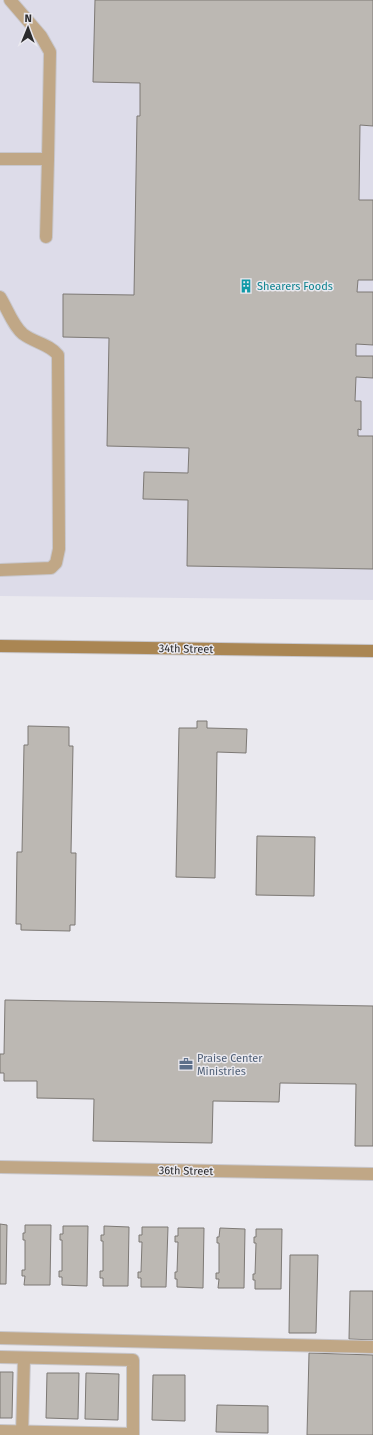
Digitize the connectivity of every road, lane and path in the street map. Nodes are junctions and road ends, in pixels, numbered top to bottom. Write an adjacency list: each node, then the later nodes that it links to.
1 (10, 0): 3 (street)
2 (0, 159): 3 (street)
3 (48, 159): 4 (street)
4 (46, 237)
5 (0, 297): 6 (street)
6 (0, 570)
7 (0, 646): 8 (main road, 34th Street)
8 (373, 651)
9 (0, 1167): 10 (street, 36th Street)
10 (373, 1174)
11 (0, 1338): 12 (street)
12 (373, 1347)
13 (0, 1357): 14 (street)
14 (24, 1358): 16 (street); 17 (street)
15 (0, 1431): 16 (street)
16 (22, 1433): 17 (street)
17 (134, 1435)

